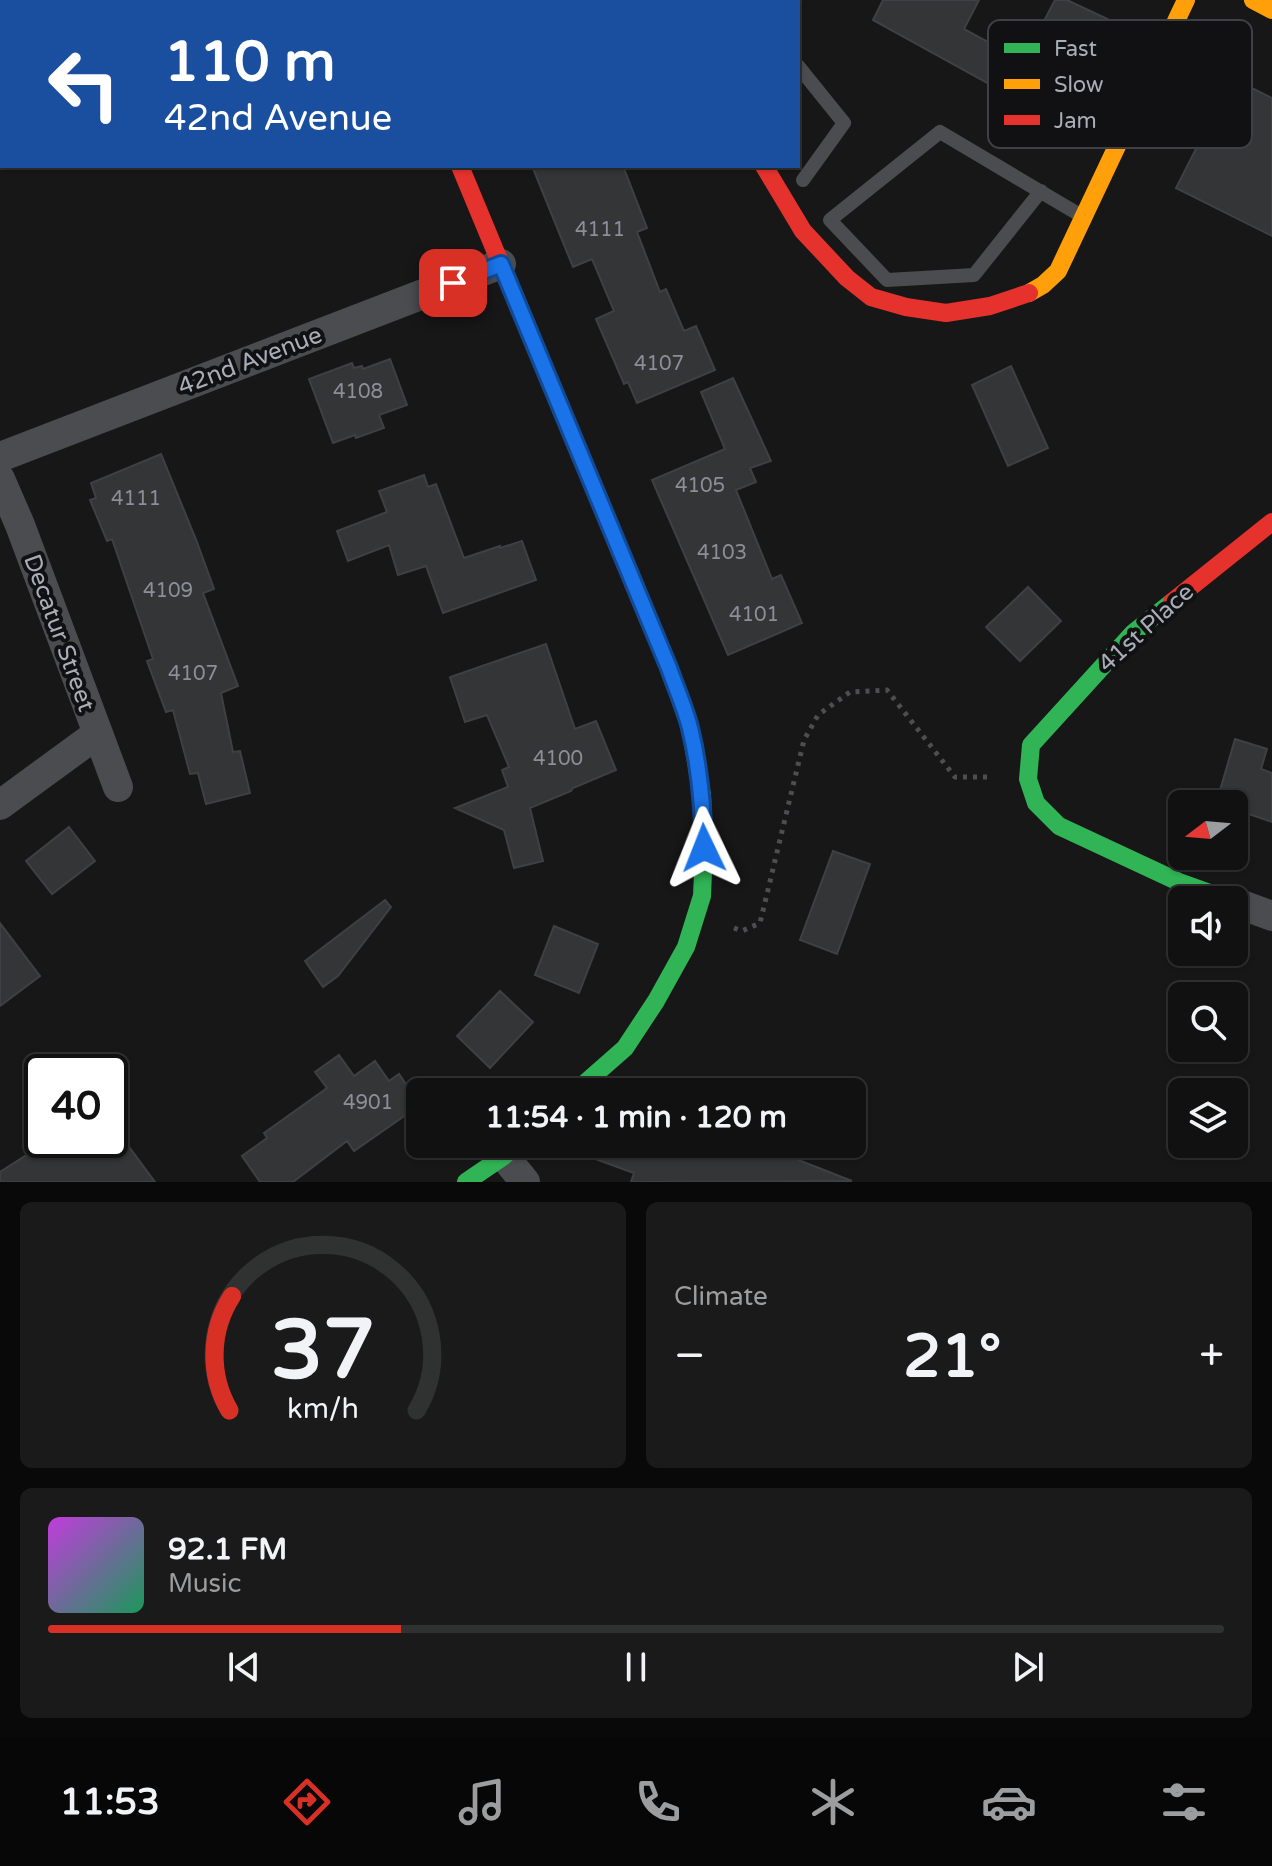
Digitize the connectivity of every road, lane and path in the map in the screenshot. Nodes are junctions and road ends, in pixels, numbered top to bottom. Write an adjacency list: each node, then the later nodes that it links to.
1 (1186, 0): 4 (street)
2 (1253, 0): 3 (street)
3 (1272, 10)
4 (1177, 20)
5 (800, 68): 9 (lane)
6 (1116, 148): 11 (street)
7 (461, 168): 12 (street)
8 (765, 168): 11 (street)
9 (803, 180)
10 (1041, 191): 10 (lane); 11 (lane)
11 (1084, 217)
12 (501, 264): 13 (street, 42nd Avenue); 22 (street)
13 (0, 457)
14 (0, 479): 16 (street, Decatur Street)
15 (1272, 522): 17 (street, 41st Place)
16 (97, 734): 18 (street, Decatur Street); 19 (street)
17 (1028, 779): 20 (street); 22 (path)
18 (118, 787)
19 (0, 805)
20 (1190, 886)
21 (1248, 907): 23 (street)
22 (696, 916): 24 (street)
23 (1272, 916)
24 (591, 1078)
25 (500, 1158): 27 (street)
26 (514, 1158): 28 (street)
27 (466, 1182)
28 (525, 1182)

